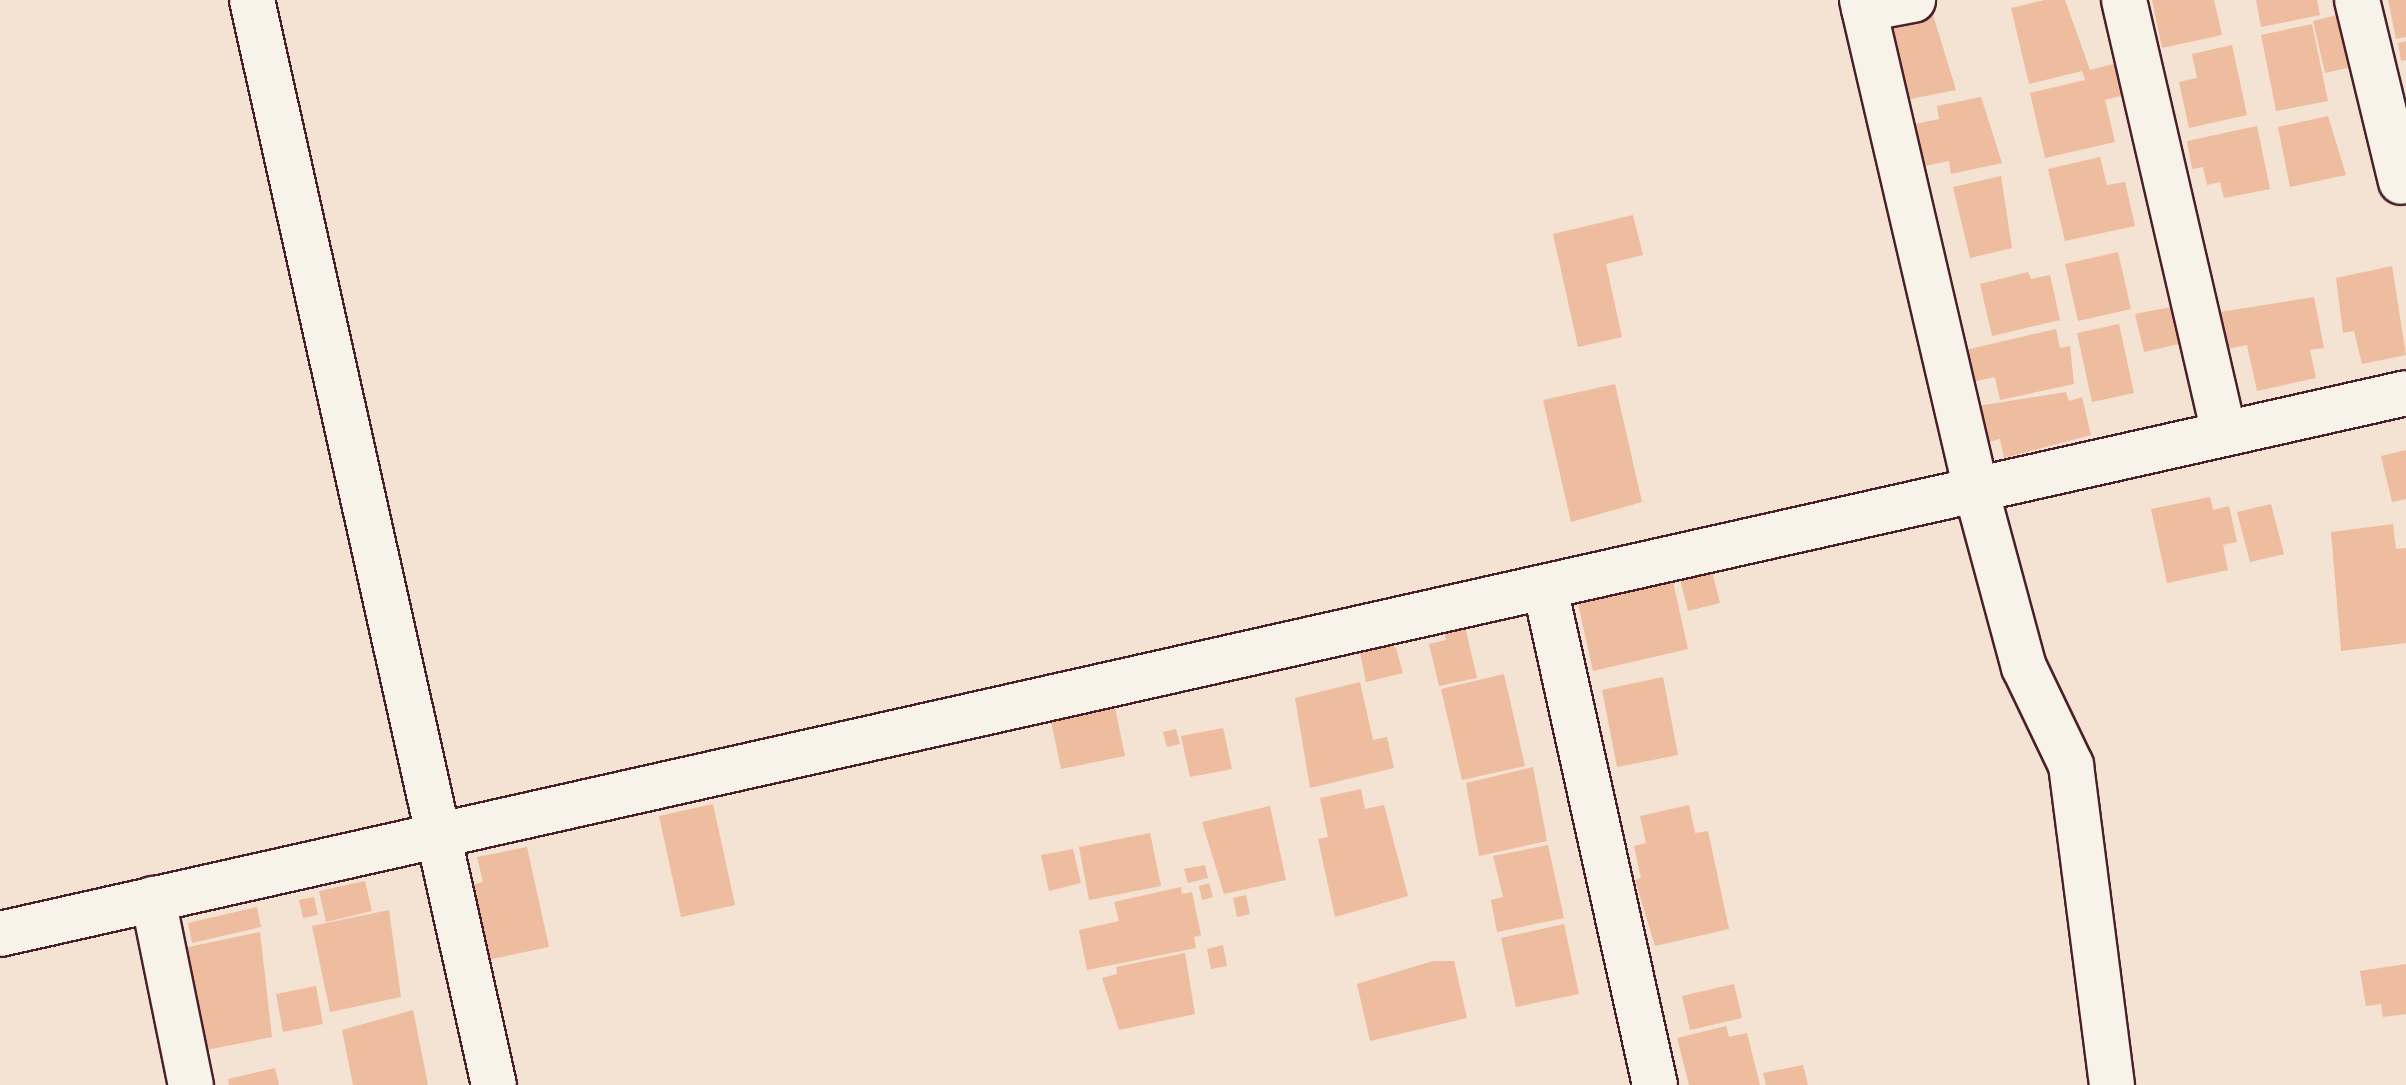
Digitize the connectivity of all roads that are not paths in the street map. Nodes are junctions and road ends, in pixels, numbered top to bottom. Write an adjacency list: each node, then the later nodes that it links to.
1 (252, 0): 11 (street)
2 (1913, 0): 5 (street)
3 (2124, 0): 8 (street)
4 (2357, 0): 6 (street)
5 (1863, 5): 9 (street)
6 (2401, 182)
7 (2406, 393): 8 (street)
8 (2224, 432): 9 (street)
9 (1975, 486): 10 (street); 17 (street)
10 (1545, 588): 11 (street); 16 (street)
11 (441, 835): 12 (street); 15 (street)
12 (153, 899): 13 (street); 14 (street)
13 (0, 934)
14 (191, 1085)
15 (494, 1085)
16 (1655, 1085)
17 (2112, 1085)

